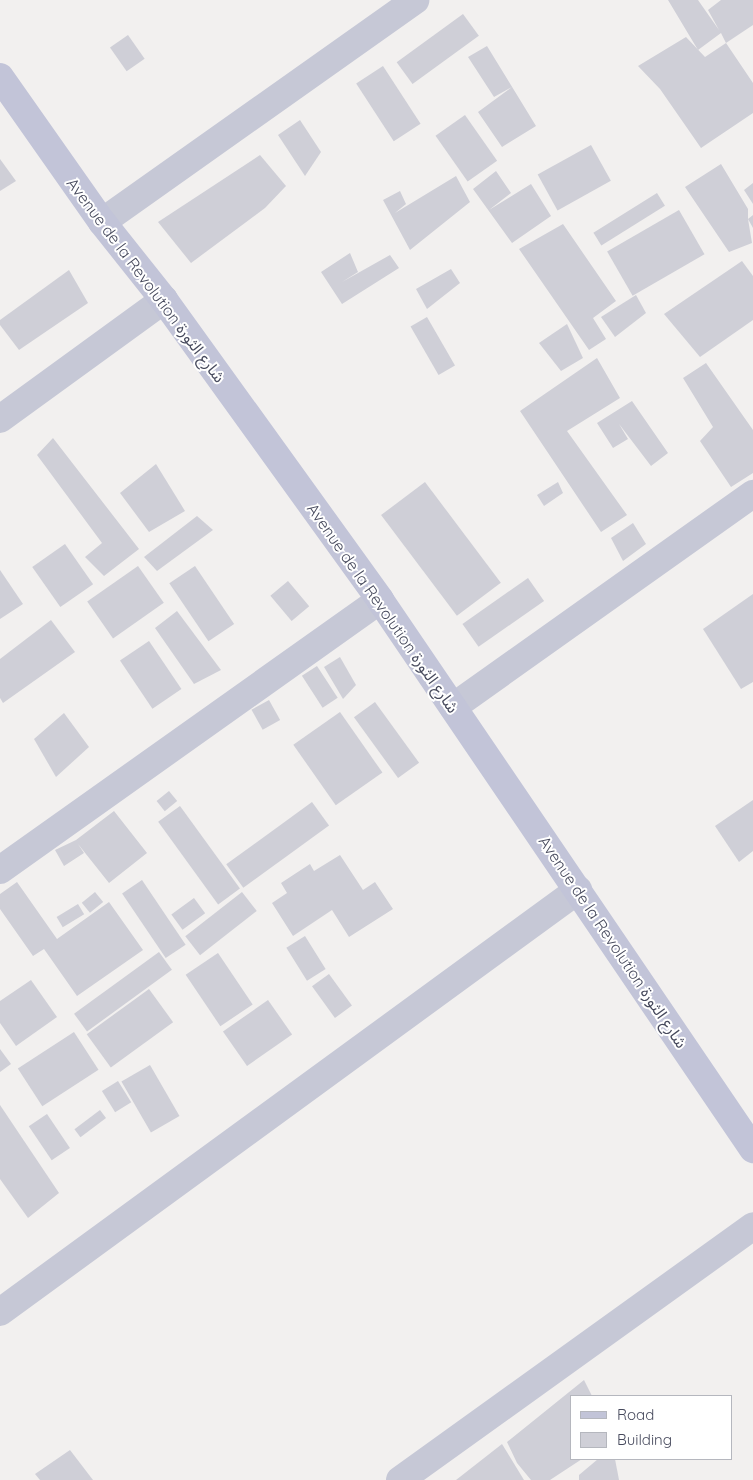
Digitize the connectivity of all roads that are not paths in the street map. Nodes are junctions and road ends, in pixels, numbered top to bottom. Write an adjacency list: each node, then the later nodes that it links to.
1 (415, 0): 3 (street)
2 (0, 77): 3 (street, Avenue de la Revolution شارع الثورة)
3 (102, 222): 4 (street, Avenue de la Revolution شارع الثورة)
4 (164, 300): 5 (street); 7 (street, Avenue de la Revolution شارع الثورة)
5 (0, 419)
6 (753, 494): 8 (street)
7 (380, 600): 8 (street, Avenue de la Revolution شارع الثورة); 9 (street)
8 (453, 707): 10 (street, Avenue de la Revolution شارع الثورة)
9 (0, 870)
10 (578, 890): 11 (street, Avenue de la Revolution شارع الثورة); 13 (street)
11 (753, 1148)
12 (753, 1226): 14 (street)
13 (0, 1312)
14 (400, 1480)

